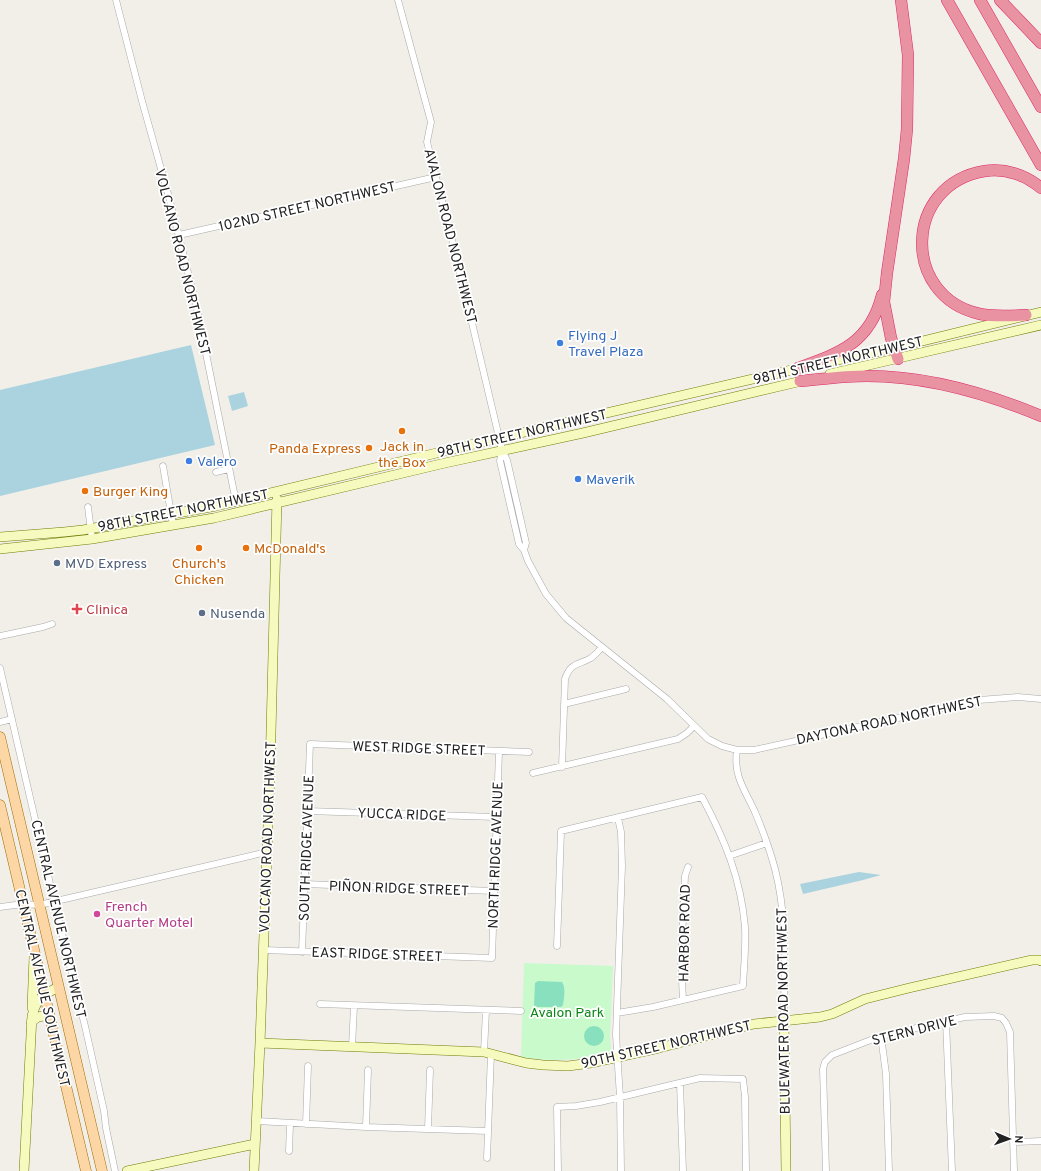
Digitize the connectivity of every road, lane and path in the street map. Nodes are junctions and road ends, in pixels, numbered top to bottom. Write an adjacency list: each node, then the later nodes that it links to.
1 (116, 0): 12 (street, VOLCANO ROAD NORTHWEST)
2 (398, 0): 10 (street, AVALON ROAD NORTHWEST)
3 (900, 0): 13 (highway)
4 (947, 0): 9 (highway)
5 (980, 0): 8 (highway)
6 (1000, 0): 7 (highway)
7 (1041, 43)
8 (1041, 107)
9 (1041, 165)
10 (436, 176): 12 (street, 102ND STREET NORTHWEST); 21 (street, AVALON ROAD NORTHWEST)
11 (1041, 188): 15 (highway)
12 (179, 235): 24 (street, VOLCANO ROAD NORTHWEST)
13 (887, 273): 17 (highway); 18 (highway)
14 (1041, 312): 15 (main road, 98TH STREET NORTHWEST)
15 (1026, 316): 17 (main road, 98TH STREET NORTHWEST)
16 (1041, 325): 17 (main road, 98TH STREET NORTHWEST)
17 (896, 353): 18 (main road, 98TH STREET NORTHWEST); 19 (main road, 98TH STREET NORTHWEST)
18 (798, 368): 21 (main road, 98TH STREET NORTHWEST)
19 (800, 381): 20 (highway); 22 (main road, 98TH STREET NORTHWEST)
20 (1041, 416)
21 (499, 438): 22 (street, AVALON ROAD NORTHWEST); 26 (main road, 98TH STREET NORTHWEST)
22 (502, 450): 29 (main road, 98TH STREET NORTHWEST); 40 (street)
23 (163, 466): 32 (street)
24 (229, 469): 25 (street); 28 (street, VOLCANO ROAD NORTHWEST)
25 (216, 472)
26 (316, 482): 27 (main road, 98TH STREET NORTHWEST); 29 (main road)
27 (259, 496): 28 (main road, 98TH STREET NORTHWEST); 31 (main road)
28 (236, 502): 31 (street); 32 (main road, 98TH STREET NORTHWEST)
29 (278, 503): 31 (main road, 98TH STREET NORTHWEST); 60 (main road, VOLCANO ROAD NORTHWEST)
30 (88, 507): 34 (street)
31 (219, 513): 33 (main road, 98TH STREET NORTHWEST)
32 (171, 514): 33 (street); 34 (main road, 98TH STREET NORTHWEST)
33 (173, 525): 36 (main road, 98TH STREET NORTHWEST)
34 (92, 528): 35 (main road, 98TH STREET NORTHWEST); 36 (street)
35 (0, 537)
36 (92, 539): 37 (main road, 98TH STREET NORTHWEST)
37 (0, 549)
38 (52, 624): 39 (street)
39 (0, 636)
40 (602, 647): 44 (street); 47 (street)
41 (0, 668): 45 (street, CENTRAL AVENUE NORTHWEST)
42 (626, 689): 44 (street)
43 (1041, 699): 50 (street, DAYTONA ROAD NORTHWEST)
44 (564, 704): 53 (street)
45 (12, 719): 46 (street); 65 (street, CENTRAL AVENUE NORTHWEST)
46 (0, 722)
47 (694, 726): 50 (street); 53 (street)
48 (0, 737): 67 (main road, CENTRAL AVENUE NORTHWEST)
49 (310, 744): 51 (street, WEST RIDGE STREET); 56 (street, SOUTH RIDGE AVENUE)
50 (737, 750): 59 (street, BLUEWATER ROAD NORTHWEST)
51 (499, 751): 52 (street, WEST RIDGE STREET); 57 (street, NORTH RIDGE AVENUE)
52 (529, 752)
53 (562, 766): 54 (street)
54 (533, 773)
55 (0, 805): 66 (main road, CENTRAL AVENUE SOUTHWEST)
56 (307, 811): 57 (street, YUCCA RIDGE); 63 (street, SOUTH RIDGE AVENUE)
57 (496, 817): 64 (street, NORTH RIDGE AVENUE)
58 (618, 818): 61 (street); 69 (street); 82 (street)
59 (767, 842): 61 (street); 85 (street, BLUEWATER ROAD NORTHWEST)
60 (267, 852): 65 (street); 71 (main road, VOLCANO ROAD NORTHWEST)
61 (730, 856): 77 (street)
62 (688, 867): 77 (street, HARBOR ROAD)
63 (304, 884): 64 (street, PIÑON RIDGE STREET); 72 (street, SOUTH RIDGE AVENUE)
64 (494, 891): 73 (street, NORTH RIDGE AVENUE)
65 (54, 901): 67 (street); 111 (street, CENTRAL AVENUE NORTHWEST)
66 (24, 904): 67 (street); 68 (street); 70 (main road, CENTRAL AVENUE SOUTHWEST)
67 (39, 905): 75 (main road, CENTRAL AVENUE NORTHWEST)
68 (0, 907)
69 (558, 946)
70 (34, 950): 76 (main road, CENTRAL AVENUE SOUTHWEST); 84 (main road)
71 (263, 950): 72 (street, EAST RIDGE STREET); 88 (main road, VOLCANO ROAD NORTHWEST)
72 (302, 952): 73 (street, EAST RIDGE STREET)
73 (492, 958)
74 (1041, 961): 85 (main road, 90TH STREET NORTHWEST)
75 (58, 987): 76 (main road); 110 (main road, CENTRAL AVENUE NORTHWEST)
76 (44, 995): 83 (main road, CENTRAL AVENUE SOUTHWEST); 84 (main road)
77 (683, 1000): 82 (street)
78 (320, 1004): 79 (street)
79 (354, 1006): 80 (street); 89 (street)
80 (486, 1010): 81 (street); 90 (street)
81 (521, 1011)
82 (617, 1013): 91 (street)
83 (49, 1015): 84 (main road); 109 (main road, CENTRAL AVENUE SOUTHWEST)
84 (32, 1019): 108 (main road)
85 (784, 1020): 91 (main road, 90TH STREET NORTHWEST); 118 (main road, BLUEWATER ROAD NORTHWEST)
86 (946, 1021): 87 (street, STERN DRIVE); 104 (street, STERN DRIVE); 121 (street)
87 (881, 1036): 119 (street, STERN DRIVE); 120 (street)
88 (260, 1043): 89 (main road, 90TH STREET NORTHWEST); 97 (main road, VOLCANO ROAD NORTHWEST)
89 (352, 1046): 90 (main road, 90TH STREET NORTHWEST)
90 (488, 1053): 91 (main road, 90TH STREET NORTHWEST); 102 (street)
91 (617, 1058): 96 (street)
92 (308, 1066): 99 (street)
93 (368, 1070): 100 (street)
94 (430, 1070): 101 (street)
95 (680, 1083): 96 (street); 116 (street); 117 (street)
96 (620, 1097): 114 (street); 115 (street)
97 (257, 1121): 98 (street); 105 (main road, VOLCANO ROAD NORTHWEST)
98 (290, 1124): 99 (street); 106 (street)
99 (306, 1124): 100 (street)
100 (366, 1127): 101 (street)
101 (428, 1129): 102 (street)
102 (488, 1131): 107 (street)
103 (1041, 1141): 104 (street)
104 (1014, 1142): 122 (street)
105 (255, 1144): 112 (main road); 113 (main road, VOLCANO ROAD NORTHWEST)
106 (289, 1151)
107 (487, 1158)
108 (24, 1171)
109 (86, 1171)
110 (102, 1171)
111 (116, 1171)
112 (127, 1171)
113 (254, 1171)
114 (558, 1171)
115 (621, 1171)
116 (683, 1171)
117 (746, 1171)
118 (786, 1171)
119 (826, 1171)
120 (889, 1171)
121 (952, 1171)
122 (1014, 1171)

